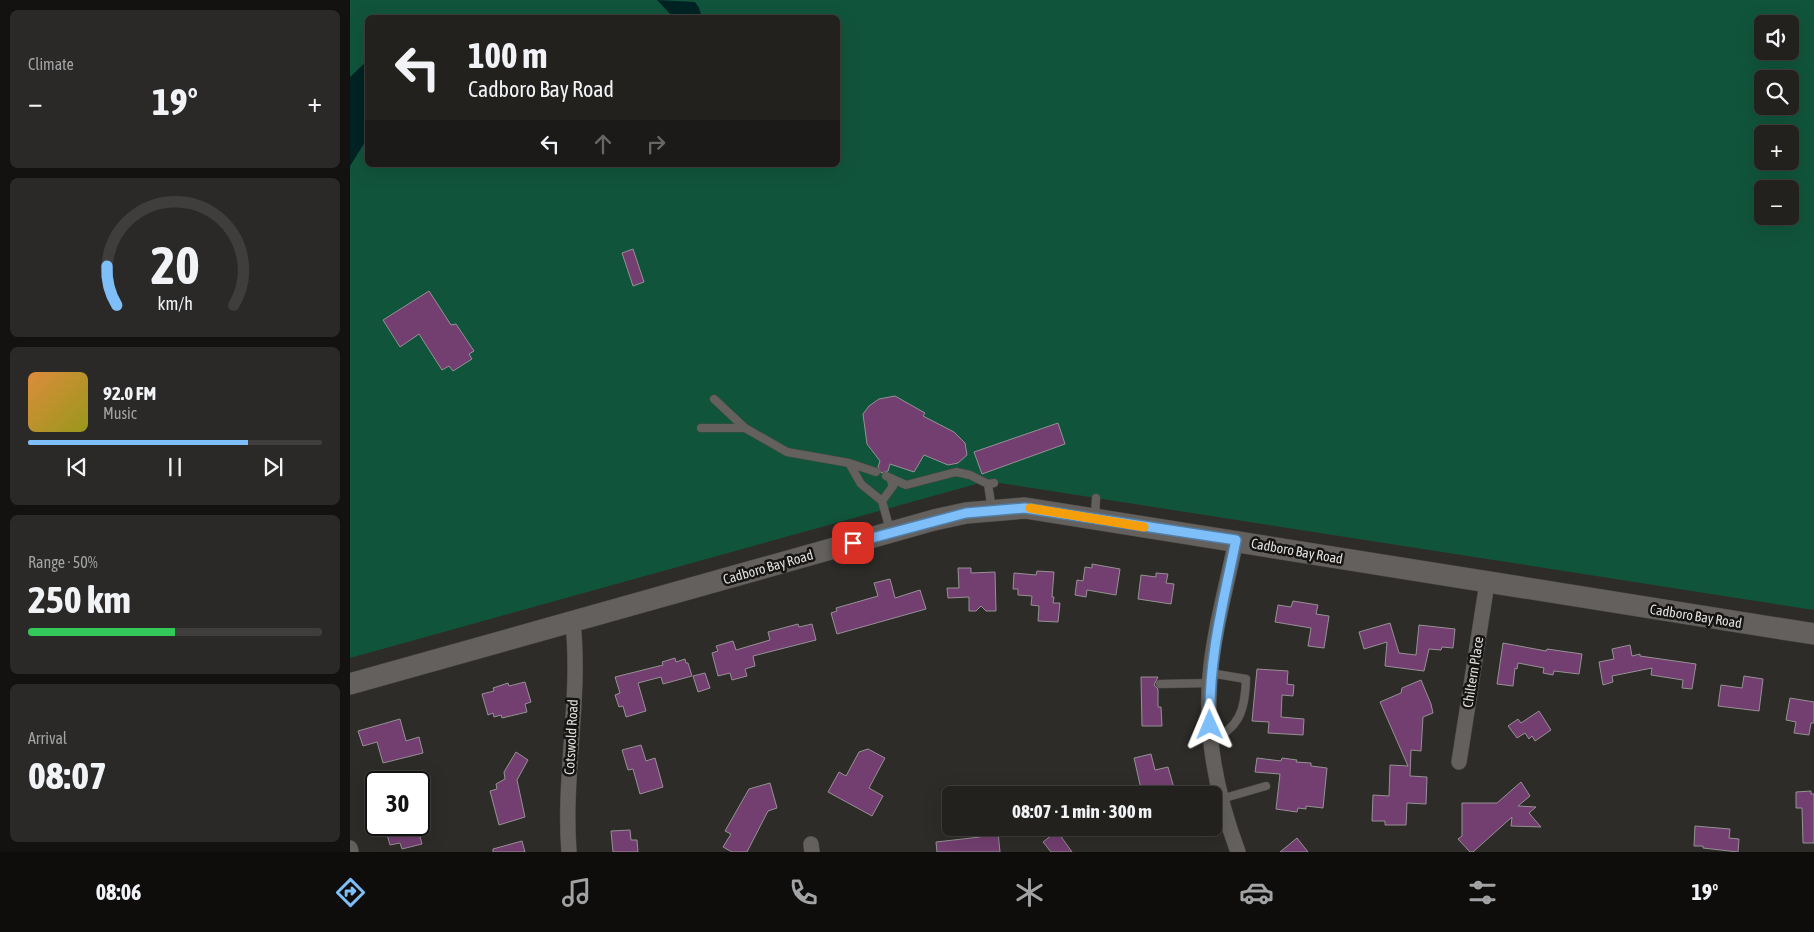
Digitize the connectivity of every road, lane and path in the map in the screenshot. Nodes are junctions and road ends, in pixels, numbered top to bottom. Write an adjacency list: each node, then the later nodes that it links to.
1 (714, 399): 3 (lane)
2 (700, 428): 3 (lane)
3 (745, 428): 4 (lane)
4 (849, 463): 5 (lane); 7 (lane)
5 (876, 472)
6 (1096, 498): 9 (lane)
7 (882, 501): 8 (lane); 10 (lane)
8 (992, 510): 9 (main road, Cadboro Bay Road); 10 (main road, Cadboro Bay Road)
9 (1095, 519): 11 (main road, Cadboro Bay Road)
10 (891, 532): 13 (main road, Cadboro Bay Road)
11 (1236, 540): 12 (main road, Cadboro Bay Road); 15 (street)
12 (1487, 583): 14 (main road, Cadboro Bay Road); 19 (street, Chiltern Place)
13 (573, 623): 16 (main road, Cadboro Bay Road); 26 (street, Cotswold Road)
14 (1814, 634)
15 (1210, 678): 17 (lane); 18 (street); 18 (lane)
16 (350, 684)
17 (1160, 684)
18 (1210, 741): 20 (street)
19 (1459, 762)
20 (1219, 786)
21 (1266, 786): 22 (lane)
22 (1222, 799)
23 (1222, 802): 27 (street)
24 (350, 848): 25 (street)
25 (351, 852)
26 (570, 852)
27 (1238, 852)

